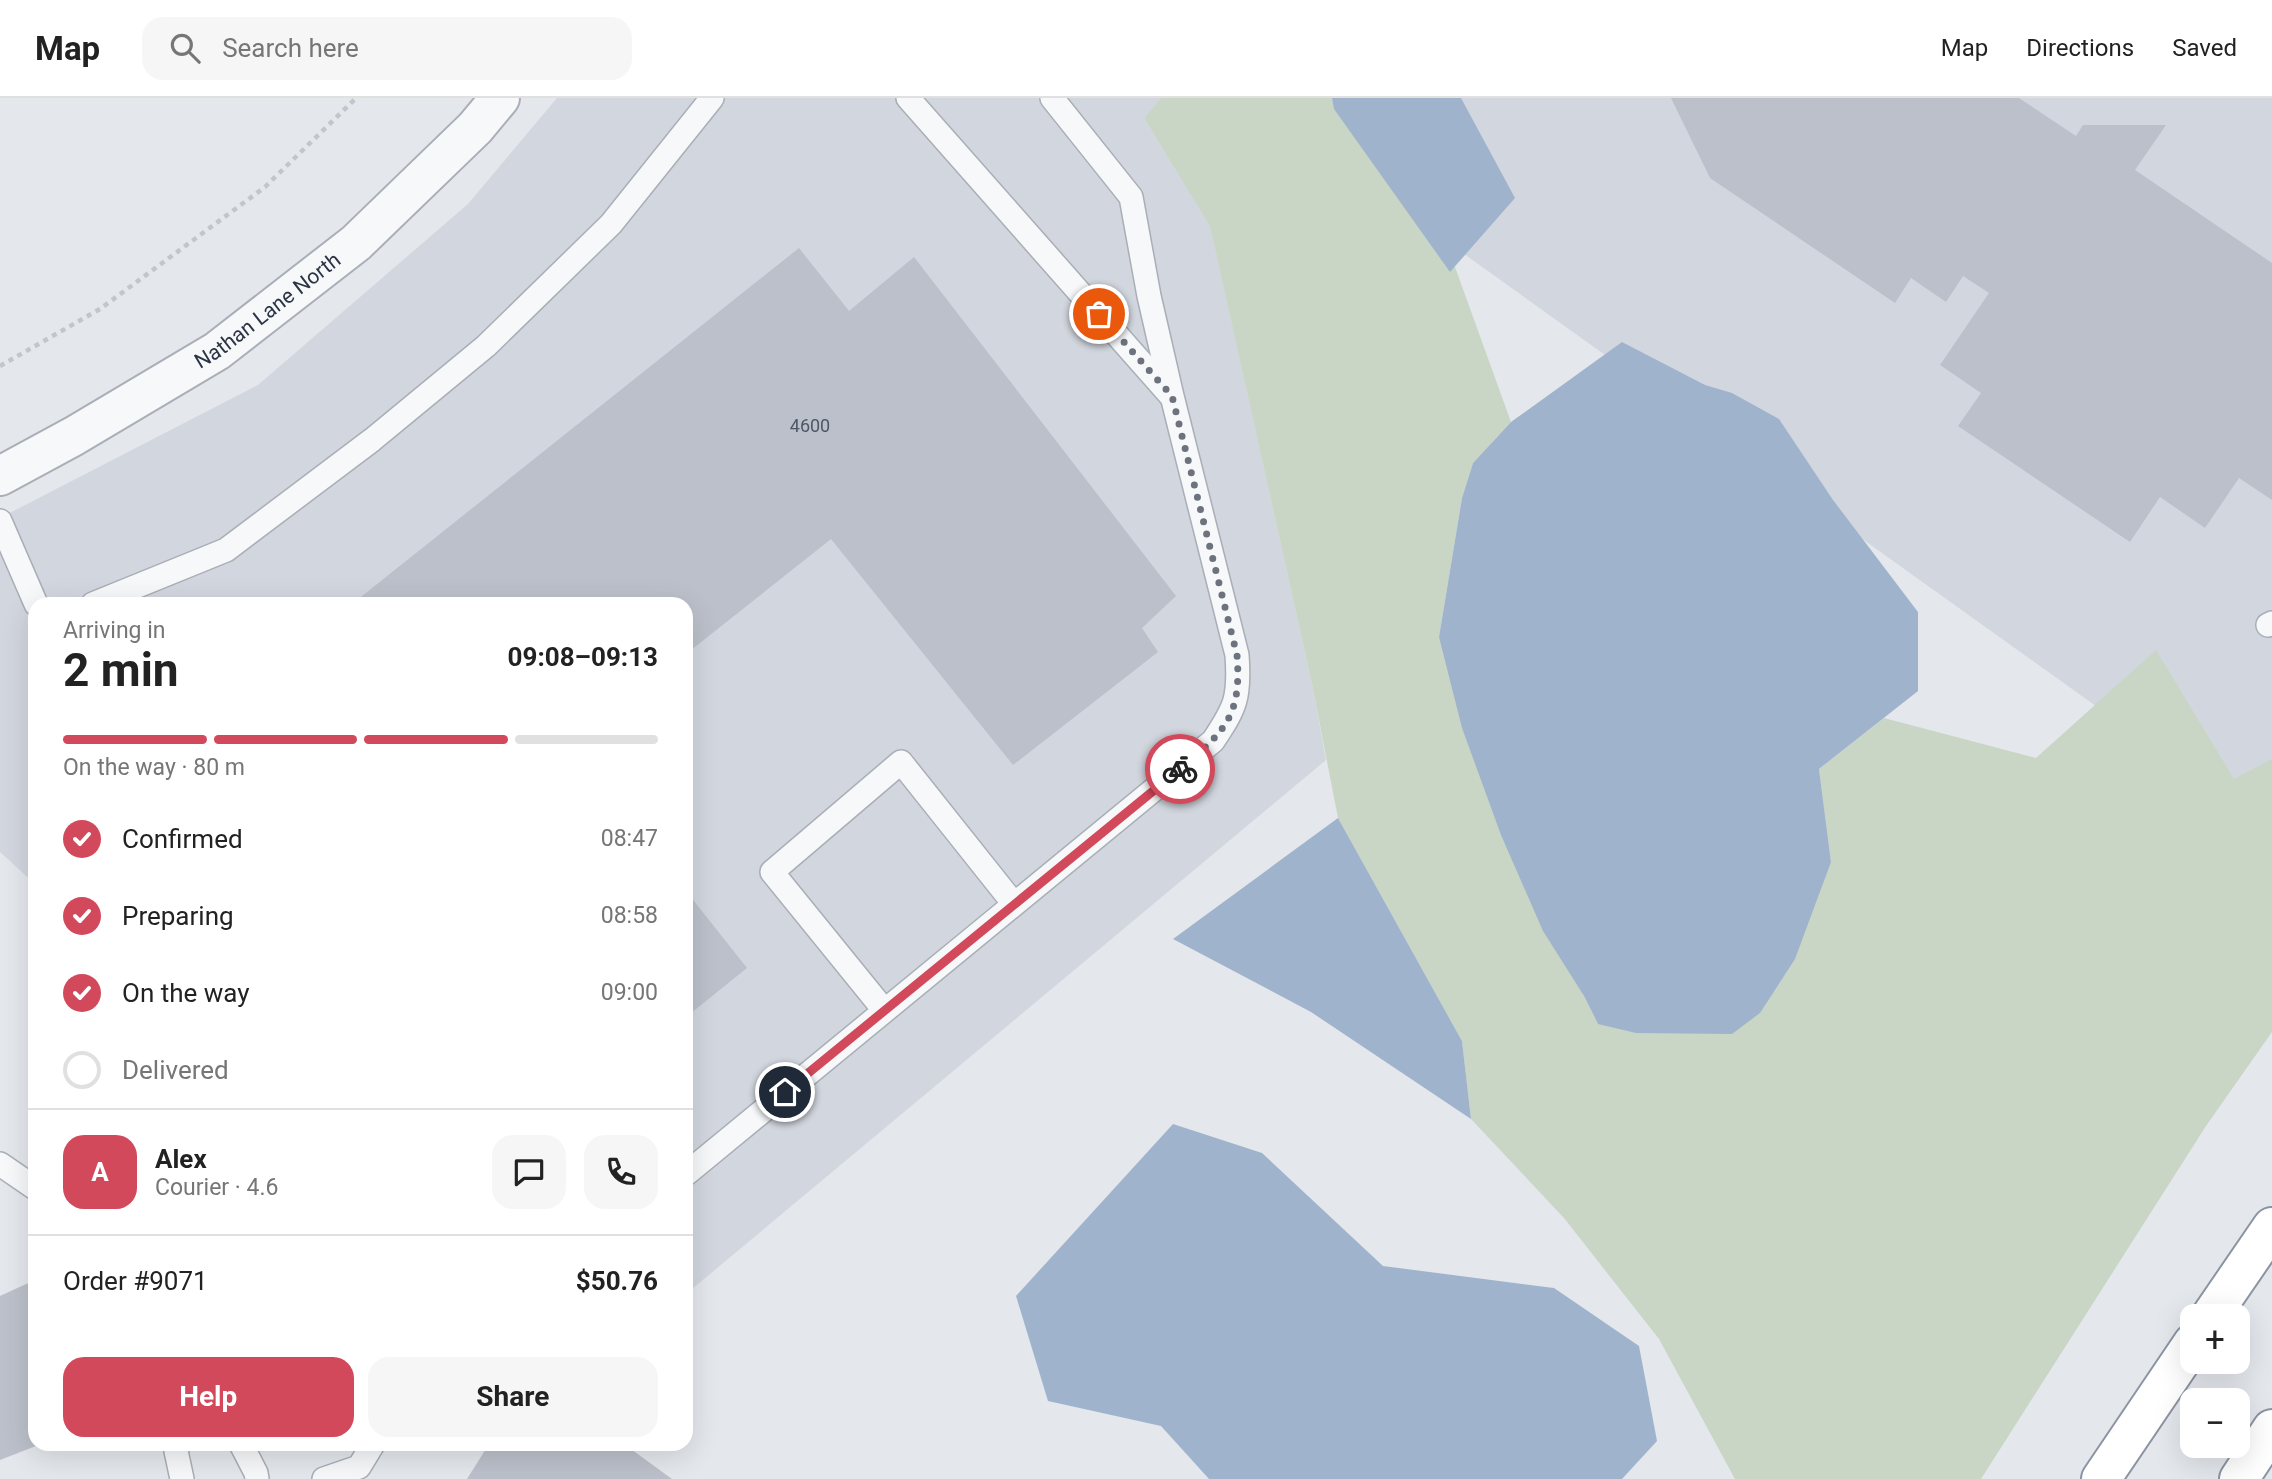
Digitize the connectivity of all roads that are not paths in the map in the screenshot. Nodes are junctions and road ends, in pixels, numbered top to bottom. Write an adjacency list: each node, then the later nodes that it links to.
1 (500, 98): 6 (street, Nathan Lane North)
2 (712, 98): 9 (lane)
3 (908, 98): 5 (lane)
4 (1052, 98): 5 (lane)
5 (1172, 396): 10 (lane)
6 (0, 476)
7 (0, 521): 8 (lane)
8 (33, 597)
9 (110, 597)
10 (1014, 904): 11 (lane); 11 (lane)
11 (884, 1010): 13 (lane)
12 (0, 1164): 14 (lane)
13 (693, 1168)
14 (28, 1183)
15 (2272, 1227): 16 (highway)
16 (2219, 1304)
17 (2180, 1362): 25 (highway)
18 (2272, 1429): 26 (highway)
19 (176, 1451): 22 (lane)
20 (244, 1451): 23 (lane)
21 (369, 1451): 24 (lane)
22 (182, 1479)
23 (257, 1479)
24 (324, 1479)
25 (2101, 1479)
26 (2239, 1479)

